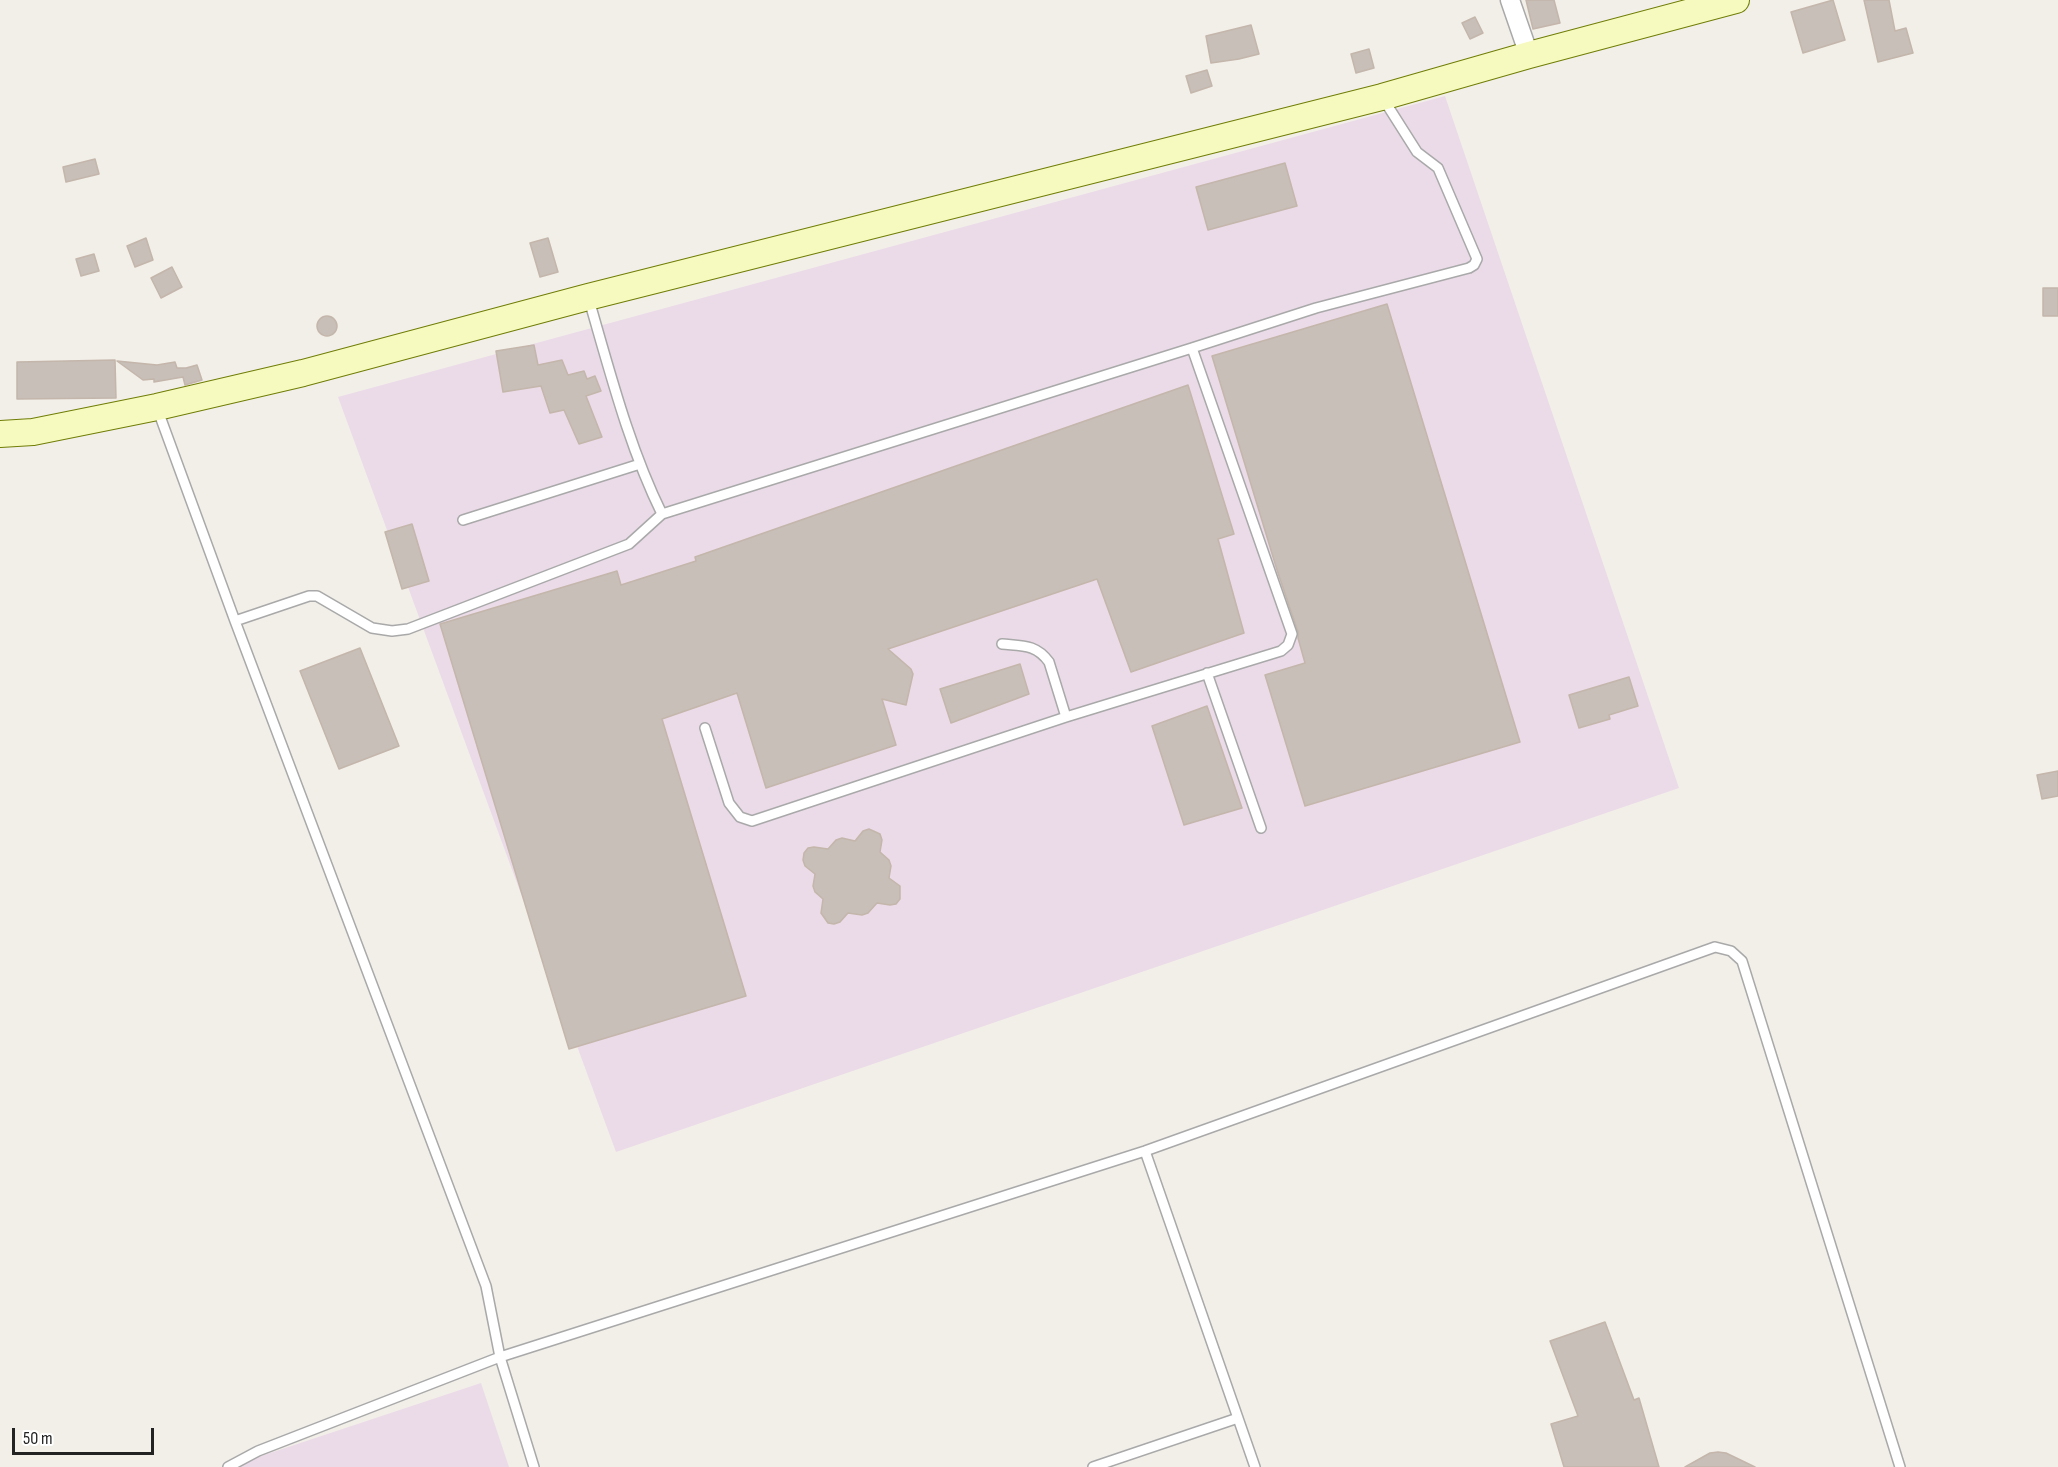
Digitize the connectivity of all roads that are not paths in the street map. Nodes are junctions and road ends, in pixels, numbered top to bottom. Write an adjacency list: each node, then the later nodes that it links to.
1 (1510, 0): 3 (street)
2 (1736, 0): 3 (street)
3 (1529, 55): 4 (street)
4 (1382, 97): 5 (street); 6 (lane)
5 (588, 297): 7 (street); 9 (lane)
6 (1192, 348): 10 (lane); 14 (lane)
7 (157, 407): 8 (street); 12 (lane)
8 (0, 434)
9 (640, 464): 10 (lane); 11 (lane)
10 (662, 514): 12 (lane)
11 (463, 520)
12 (235, 621): 19 (lane)
13 (1002, 644): 15 (lane)
14 (1207, 674): 15 (lane); 17 (lane)
15 (1066, 717): 16 (lane)
16 (705, 728)
17 (1261, 828)
18 (1145, 1151): 19 (lane); 20 (lane); 25 (lane)
19 (500, 1357): 21 (lane); 22 (lane)
20 (1238, 1418): 23 (lane); 24 (lane)
21 (228, 1467)
22 (534, 1467)
23 (1093, 1467)
24 (1255, 1467)
25 (1900, 1467)

